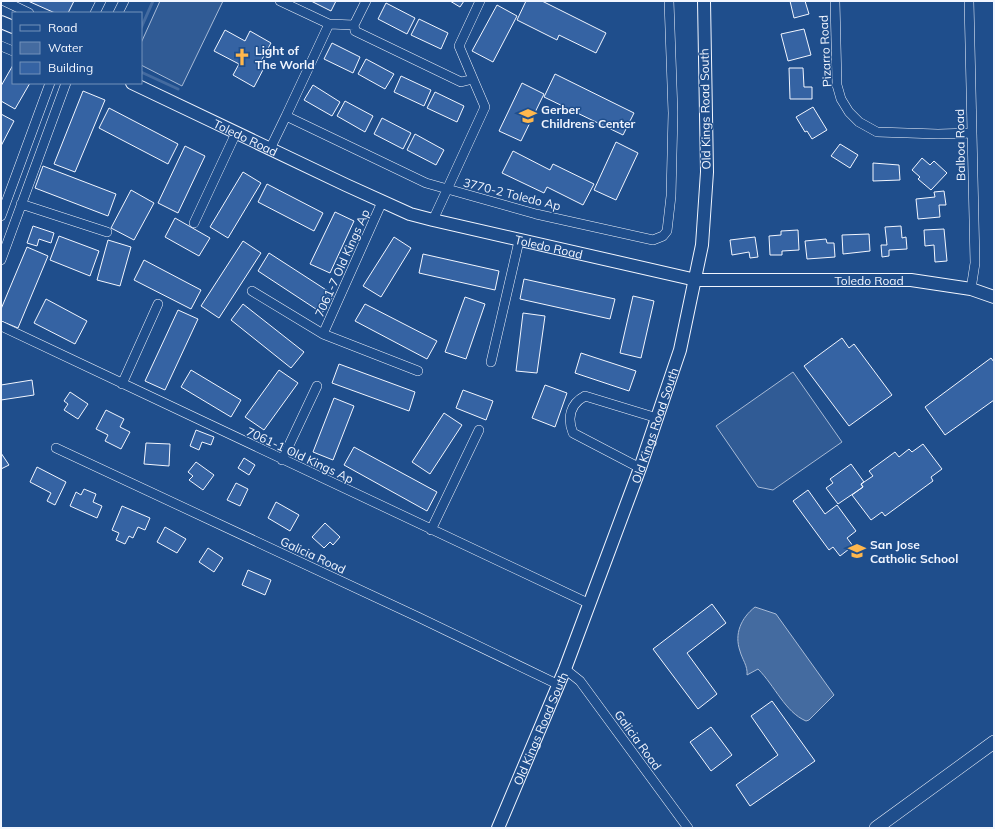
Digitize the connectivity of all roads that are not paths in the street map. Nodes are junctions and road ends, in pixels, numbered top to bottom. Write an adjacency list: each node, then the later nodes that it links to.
1 (4, 1): 11 (street)
2 (100, 1): 12 (street)
3 (124, 1): 13 (street)
4 (280, 1): 15 (street)
5 (366, 1): 16 (street)
6 (480, 1): 20 (street)
7 (669, 1): 28 (street, 3770-2 Toledo Ap)
8 (704, 1): 38 (street, Old Kings Road South)
9 (835, 1): 26 (street, Pizarro Road)
10 (969, 1): 26 (street, Balboa Road)
11 (27, 12)
12 (95, 12)
13 (118, 12)
14 (1, 22): 17 (street)
15 (329, 24): 16 (street); 24 (street)
16 (354, 25): 20 (street)
17 (12, 27)
18 (1, 46): 19 (street)
19 (12, 51)
20 (473, 79): 28 (street)
21 (50, 84): 29 (street)
22 (66, 84): 31 (street)
23 (134, 84): 25 (street, Toledo Road)
24 (286, 116): 27 (street); 28 (street, 3770-2 Toledo Ap)
25 (236, 133): 27 (street, Toledo Road); 34 (street)
26 (972, 133): 39 (street, Balboa Road)
27 (270, 149): 30 (street, Toledo Road)
28 (447, 190): 33 (street)
29 (4, 199): 32 (street)
30 (382, 202): 33 (street, Toledo Road); 44 (street, 7061-7 Old Kings Ap)
31 (21, 204): 35 (street); 37 (street)
32 (1, 216)
33 (433, 220): 36 (street, Toledo Road)
34 (194, 223)
35 (107, 232)
36 (519, 241): 38 (street, Toledo Road); 45 (street)
37 (1, 260)
38 (696, 280): 39 (street, Toledo Road); 49 (street, Old Kings Road South)
39 (971, 289): 41 (street, Toledo Road)
40 (252, 291): 44 (street)
41 (994, 297)
42 (158, 304): 47 (street)
43 (1, 326): 47 (street, 7061-1 Old Kings Ap)
44 (323, 334): 46 (street)
45 (490, 362)
46 (418, 371)
47 (122, 384): 52 (street, 7061-1 Old Kings Ap)
48 (317, 386): 52 (street)
49 (657, 418): 53 (street, Old Kings Road South); 53 (street)
50 (478, 430): 54 (street)
51 (56, 448): 57 (street, Galicia Road)
52 (282, 460): 54 (street, 7061-1 Old Kings Ap)
53 (640, 468): 55 (street, Old Kings Road South)
54 (431, 530): 55 (street, 7061-1 Old Kings Ap)
55 (590, 604): 56 (street, Old Kings Road South)
56 (565, 669): 57 (street, Old Kings Road South); 60 (street, Galicia Road)
57 (559, 685): 59 (street, Old Kings Road South)
58 (994, 742): 61 (main road)
59 (498, 828)
60 (688, 828)
61 (876, 828)

